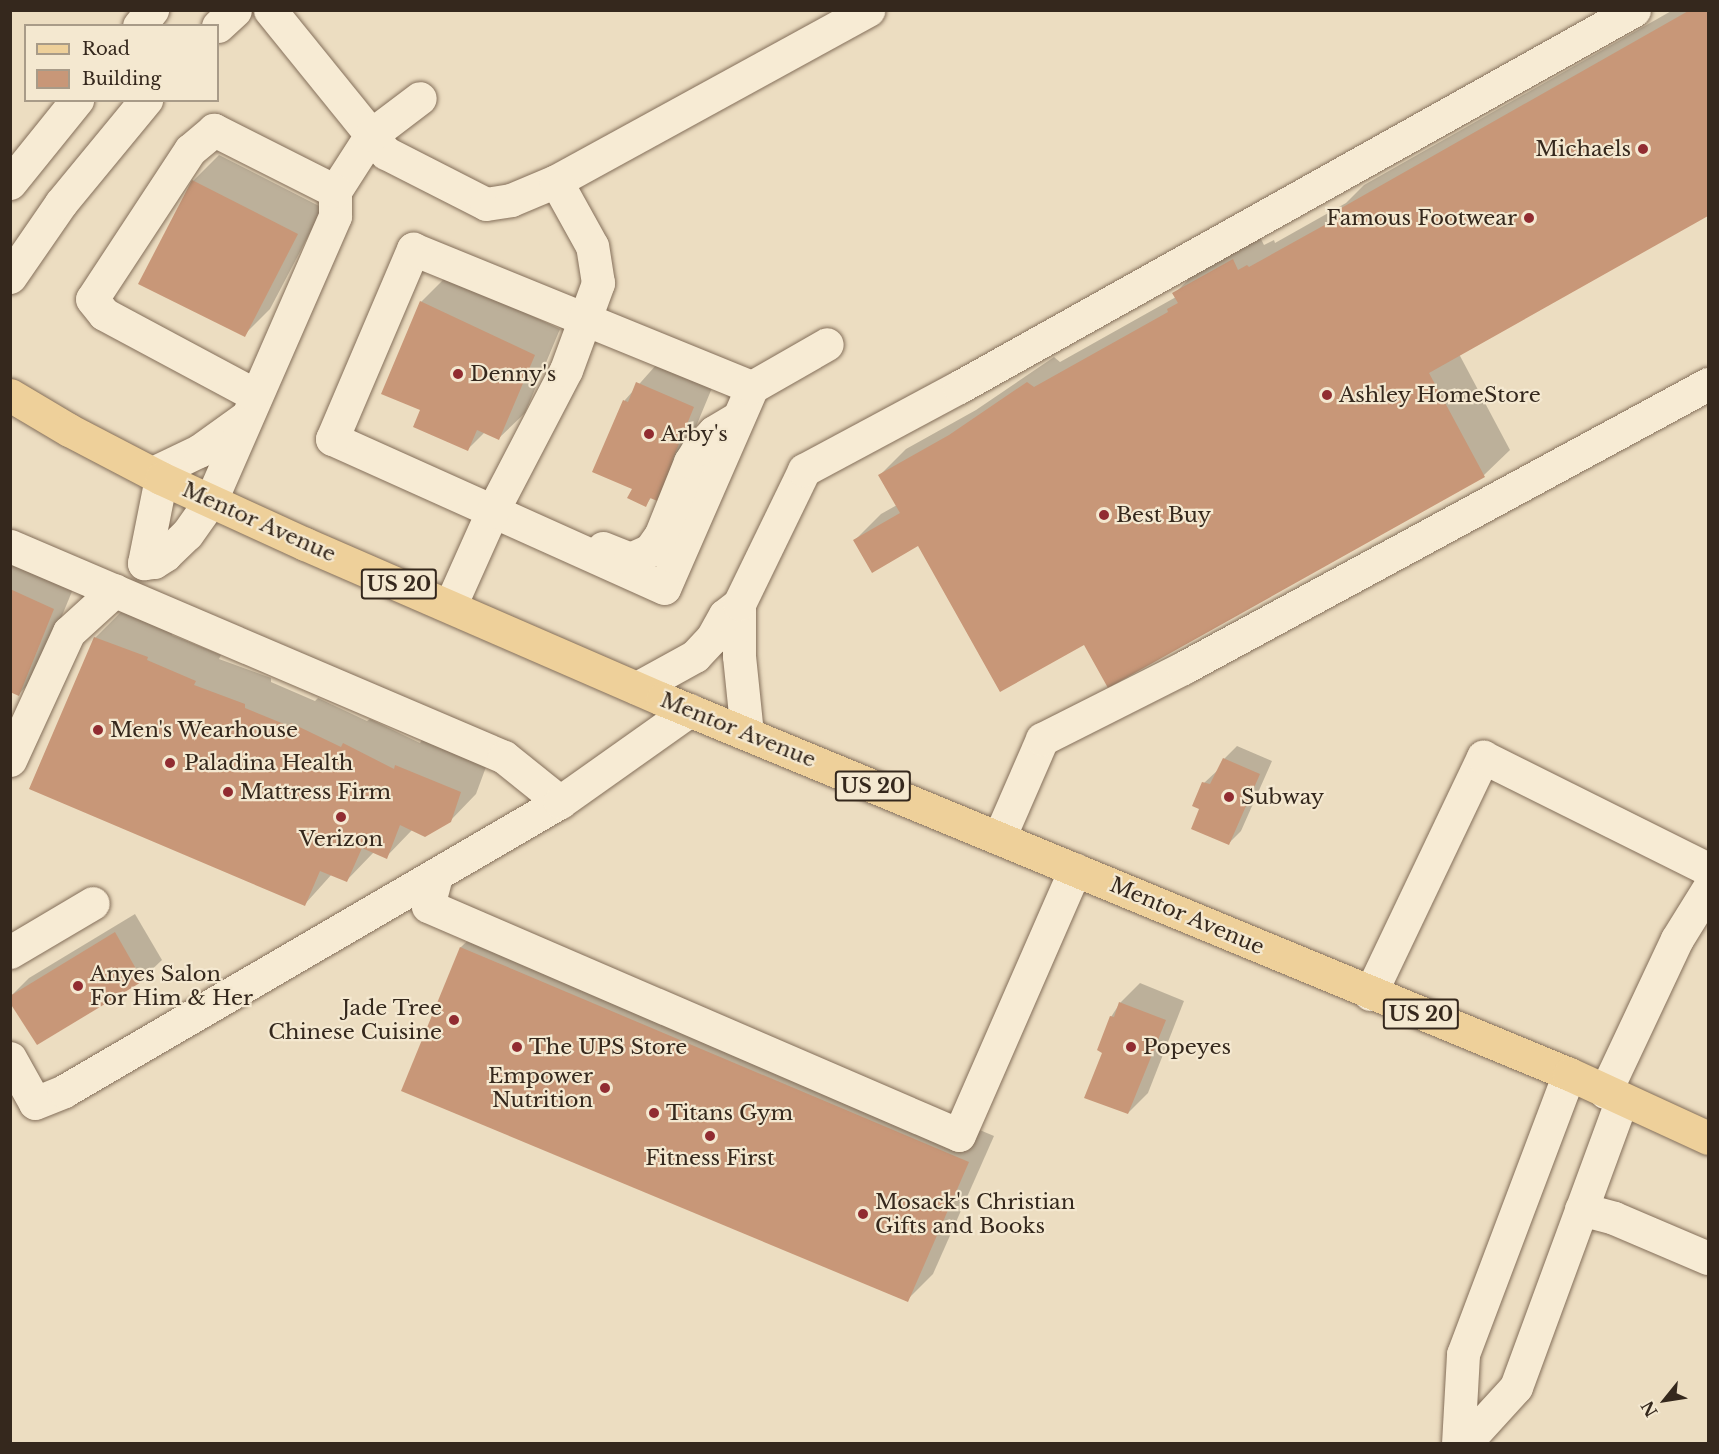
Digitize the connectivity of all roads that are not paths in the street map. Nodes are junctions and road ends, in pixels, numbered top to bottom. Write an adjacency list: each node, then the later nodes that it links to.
1 (152, 10): 6 (street)
2 (235, 10): 7 (street)
3 (270, 10): 11 (street)
4 (868, 10): 12 (street)
5 (1634, 10): 27 (street)
6 (141, 24)
7 (219, 25)
8 (420, 98): 11 (street)
9 (76, 102): 13 (street)
10 (144, 102): 15 (street)
11 (371, 135): 12 (street); 14 (street)
12 (556, 181): 16 (street)
13 (10, 183)
14 (336, 191): 21 (street); 21 (street)
15 (10, 277)
16 (586, 321): 19 (street); 24 (street); 24 (street)
17 (826, 344): 19 (street)
18 (1708, 384): 34 (street)
19 (752, 387): 24 (street)
20 (10, 395): 22 (main road, Mentor Avenue / US 20)
21 (250, 406): 22 (street); 23 (street)
22 (157, 475): 23 (main road, Mentor Avenue / US 20); 23 (street)
23 (211, 500): 28 (main road, Mentor Avenue / US 20)
24 (492, 512): 28 (street)
25 (10, 546): 26 (street)
26 (115, 590): 32 (street); 33 (street)
27 (739, 604): 29 (street); 31 (street)
28 (450, 606): 29 (main road, Mentor Avenue / US 20)
29 (637, 688): 30 (main road, Mentor Avenue / US 20)
30 (690, 710): 31 (main road, Mentor Avenue / US 20); 33 (street)
31 (747, 734): 34 (main road, Mentor Avenue / US 20)
32 (12, 750)
33 (560, 802): 37 (street)
34 (999, 838): 35 (main road, Mentor Avenue / US 20)
35 (1075, 869): 37 (street); 41 (main road, Mentor Avenue / US 20)
36 (1708, 869): 41 (street)
37 (436, 876): 42 (street)
38 (1708, 889): 44 (street)
39 (93, 903): 40 (street)
40 (10, 952)
41 (1370, 994): 43 (main road, Mentor Avenue / US 20)
42 (10, 1058)
43 (1569, 1074): 44 (main road, Mentor Avenue / US 20); 48 (street)
44 (1613, 1095): 45 (main road, Mentor Avenue / US 20); 46 (street)
45 (1708, 1138)
46 (1581, 1209): 47 (street); 49 (street)
47 (1708, 1258)
48 (1458, 1443)
49 (1464, 1443)

